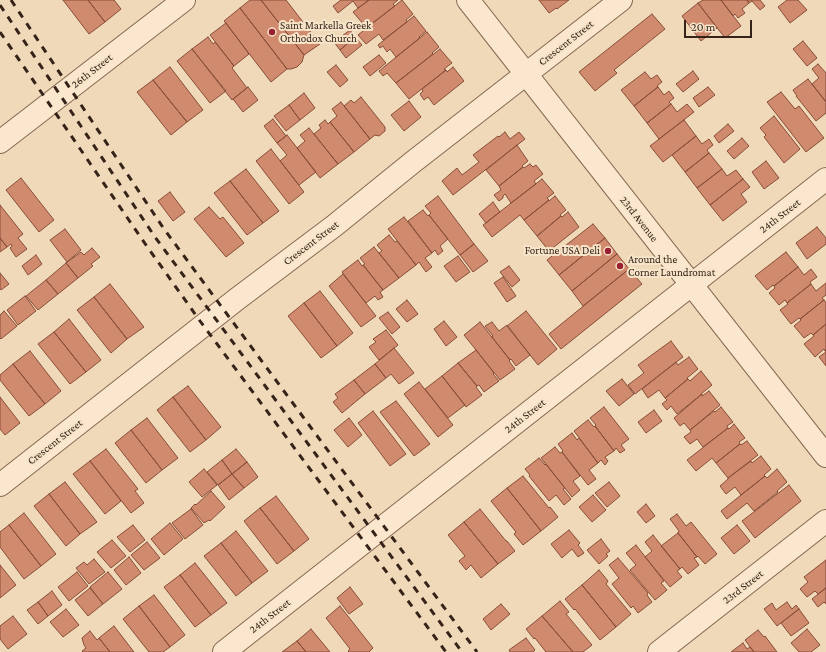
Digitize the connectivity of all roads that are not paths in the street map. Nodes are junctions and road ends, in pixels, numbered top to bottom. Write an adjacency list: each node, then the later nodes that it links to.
1 (184, 0): 5 (street, 26th Street)
2 (468, 0): 4 (street, 23rd Avenue)
3 (621, 0): 4 (street, Crescent Street)
4 (526, 74): 7 (street, 23rd Avenue); 9 (street, Crescent Street)
5 (0, 142)
6 (826, 180): 7 (street, 24th Street)
7 (691, 285): 8 (street, 23rd Avenue); 11 (street, 24th Street)
8 (826, 456)
9 (0, 485)
10 (826, 522): 12 (street, 23rd Street)
11 (224, 652)
12 (659, 652)

